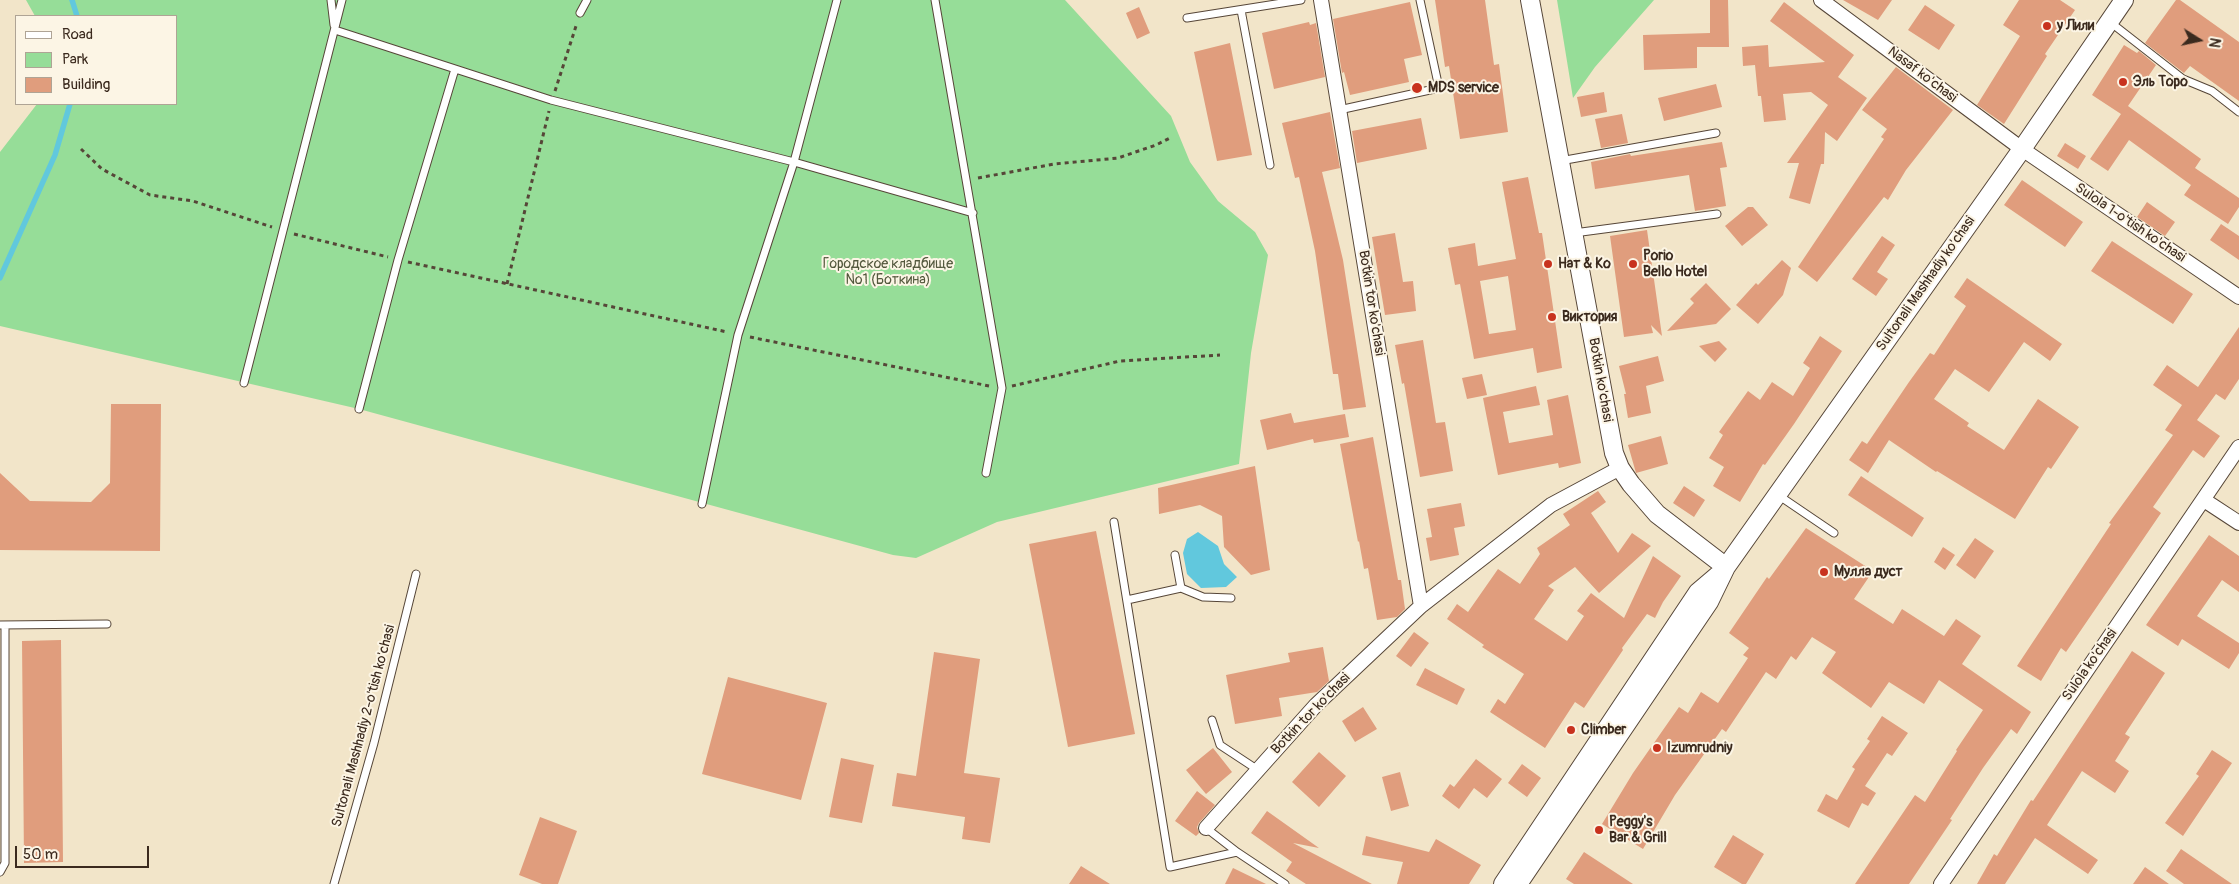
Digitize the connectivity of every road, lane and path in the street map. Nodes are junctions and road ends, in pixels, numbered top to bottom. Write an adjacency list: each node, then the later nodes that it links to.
1 (331, 0): 16 (lane)
2 (342, 0): 16 (lane)
3 (587, 0): 13 (lane)
4 (838, 0): 26 (lane)
5 (935, 0): 28 (lane)
6 (1301, 0): 12 (lane)
7 (1321, 0): 19 (street, Botkin tor ko'chasi)
8 (1420, 0): 19 (lane)
9 (1530, 0): 25 (street, Botkin ko'chasi)
10 (1821, 0): 24 (street, Nasaf ko'chasi)
11 (2124, 0): 15 (street, Sultonali Mashhadiy ko'chasi)
12 (1241, 10): 14 (lane); 27 (lane)
13 (580, 13): 18 (path)
14 (1187, 18)
15 (2109, 22): 20 (lane); 24 (street, Sultonali Mashhadiy ko'chasi)
16 (335, 30): 17 (lane); 31 (lane)
17 (455, 69): 18 (lane); 33 (lane)
18 (551, 100): 26 (lane); 34 (path)
19 (1339, 110): 56 (street, Botkin tor ko'chasi)
20 (2239, 112)
21 (1716, 133): 25 (lane)
22 (1172, 136): 28 (path)
23 (82, 149): 31 (path)
24 (2022, 149): 35 (street, Sulola 1-o'tish ko'chasi); 44 (street, Sultonali Mashhadiy ko'chasi)
25 (1560, 161): 32 (street, Botkin ko'chasi)
26 (794, 162): 29 (lane); 36 (lane)
27 (1270, 165)
28 (967, 180): 29 (lane)
29 (973, 213): 39 (lane)
30 (1717, 214): 32 (lane)
31 (284, 231): 33 (path); 38 (lane)
32 (1573, 233): 42 (street, Botkin ko'chasi)
33 (398, 260): 34 (path); 40 (lane)
34 (507, 284): 36 (path)
35 (2239, 297)
36 (738, 335): 39 (path); 46 (lane)
37 (1220, 355): 39 (path)
38 (244, 383)
39 (1002, 388): 43 (lane)
40 (359, 409)
41 (2239, 447): 45 (street, Sulola ko'chasi)
42 (1620, 468): 51 (street, Botkin ko'chasi); 56 (street, Botkin tor ko'chasi)
43 (986, 473)
44 (1777, 495): 49 (lane); 51 (street, Sultonali Mashhadiy ko'chasi)
45 (2204, 500): 48 (street); 68 (street, Sulola ko'chasi)
46 (702, 504)
47 (1114, 522): 55 (lane)
48 (2239, 523)
49 (1834, 533)
50 (1175, 555): 53 (lane)
51 (1726, 568): 66 (street, Sultonali Mashhadiy ko'chasi); 67 (street, Sultonali Mashhadiy ko'chasi)
52 (416, 574): 64 (lane, Sultonali Mashhadiy 2-o'tish ko'chasi)
53 (1182, 588): 54 (lane); 55 (lane)
54 (1231, 598)
55 (1127, 600): 62 (lane)
56 (1421, 606): 60 (street, Botkin tor ko'chasi)
57 (107, 624): 58 (lane)
58 (3, 625): 63 (lane)
59 (1212, 720): 60 (lane)
60 (1258, 770): 61 (street, Botkin tor ko'chasi)
61 (1206, 828): 62 (lane)
62 (1237, 852): 65 (lane)
63 (0, 872)
64 (334, 884)
65 (1285, 884)
66 (1503, 884)
67 (1518, 884)
68 (1941, 884)

